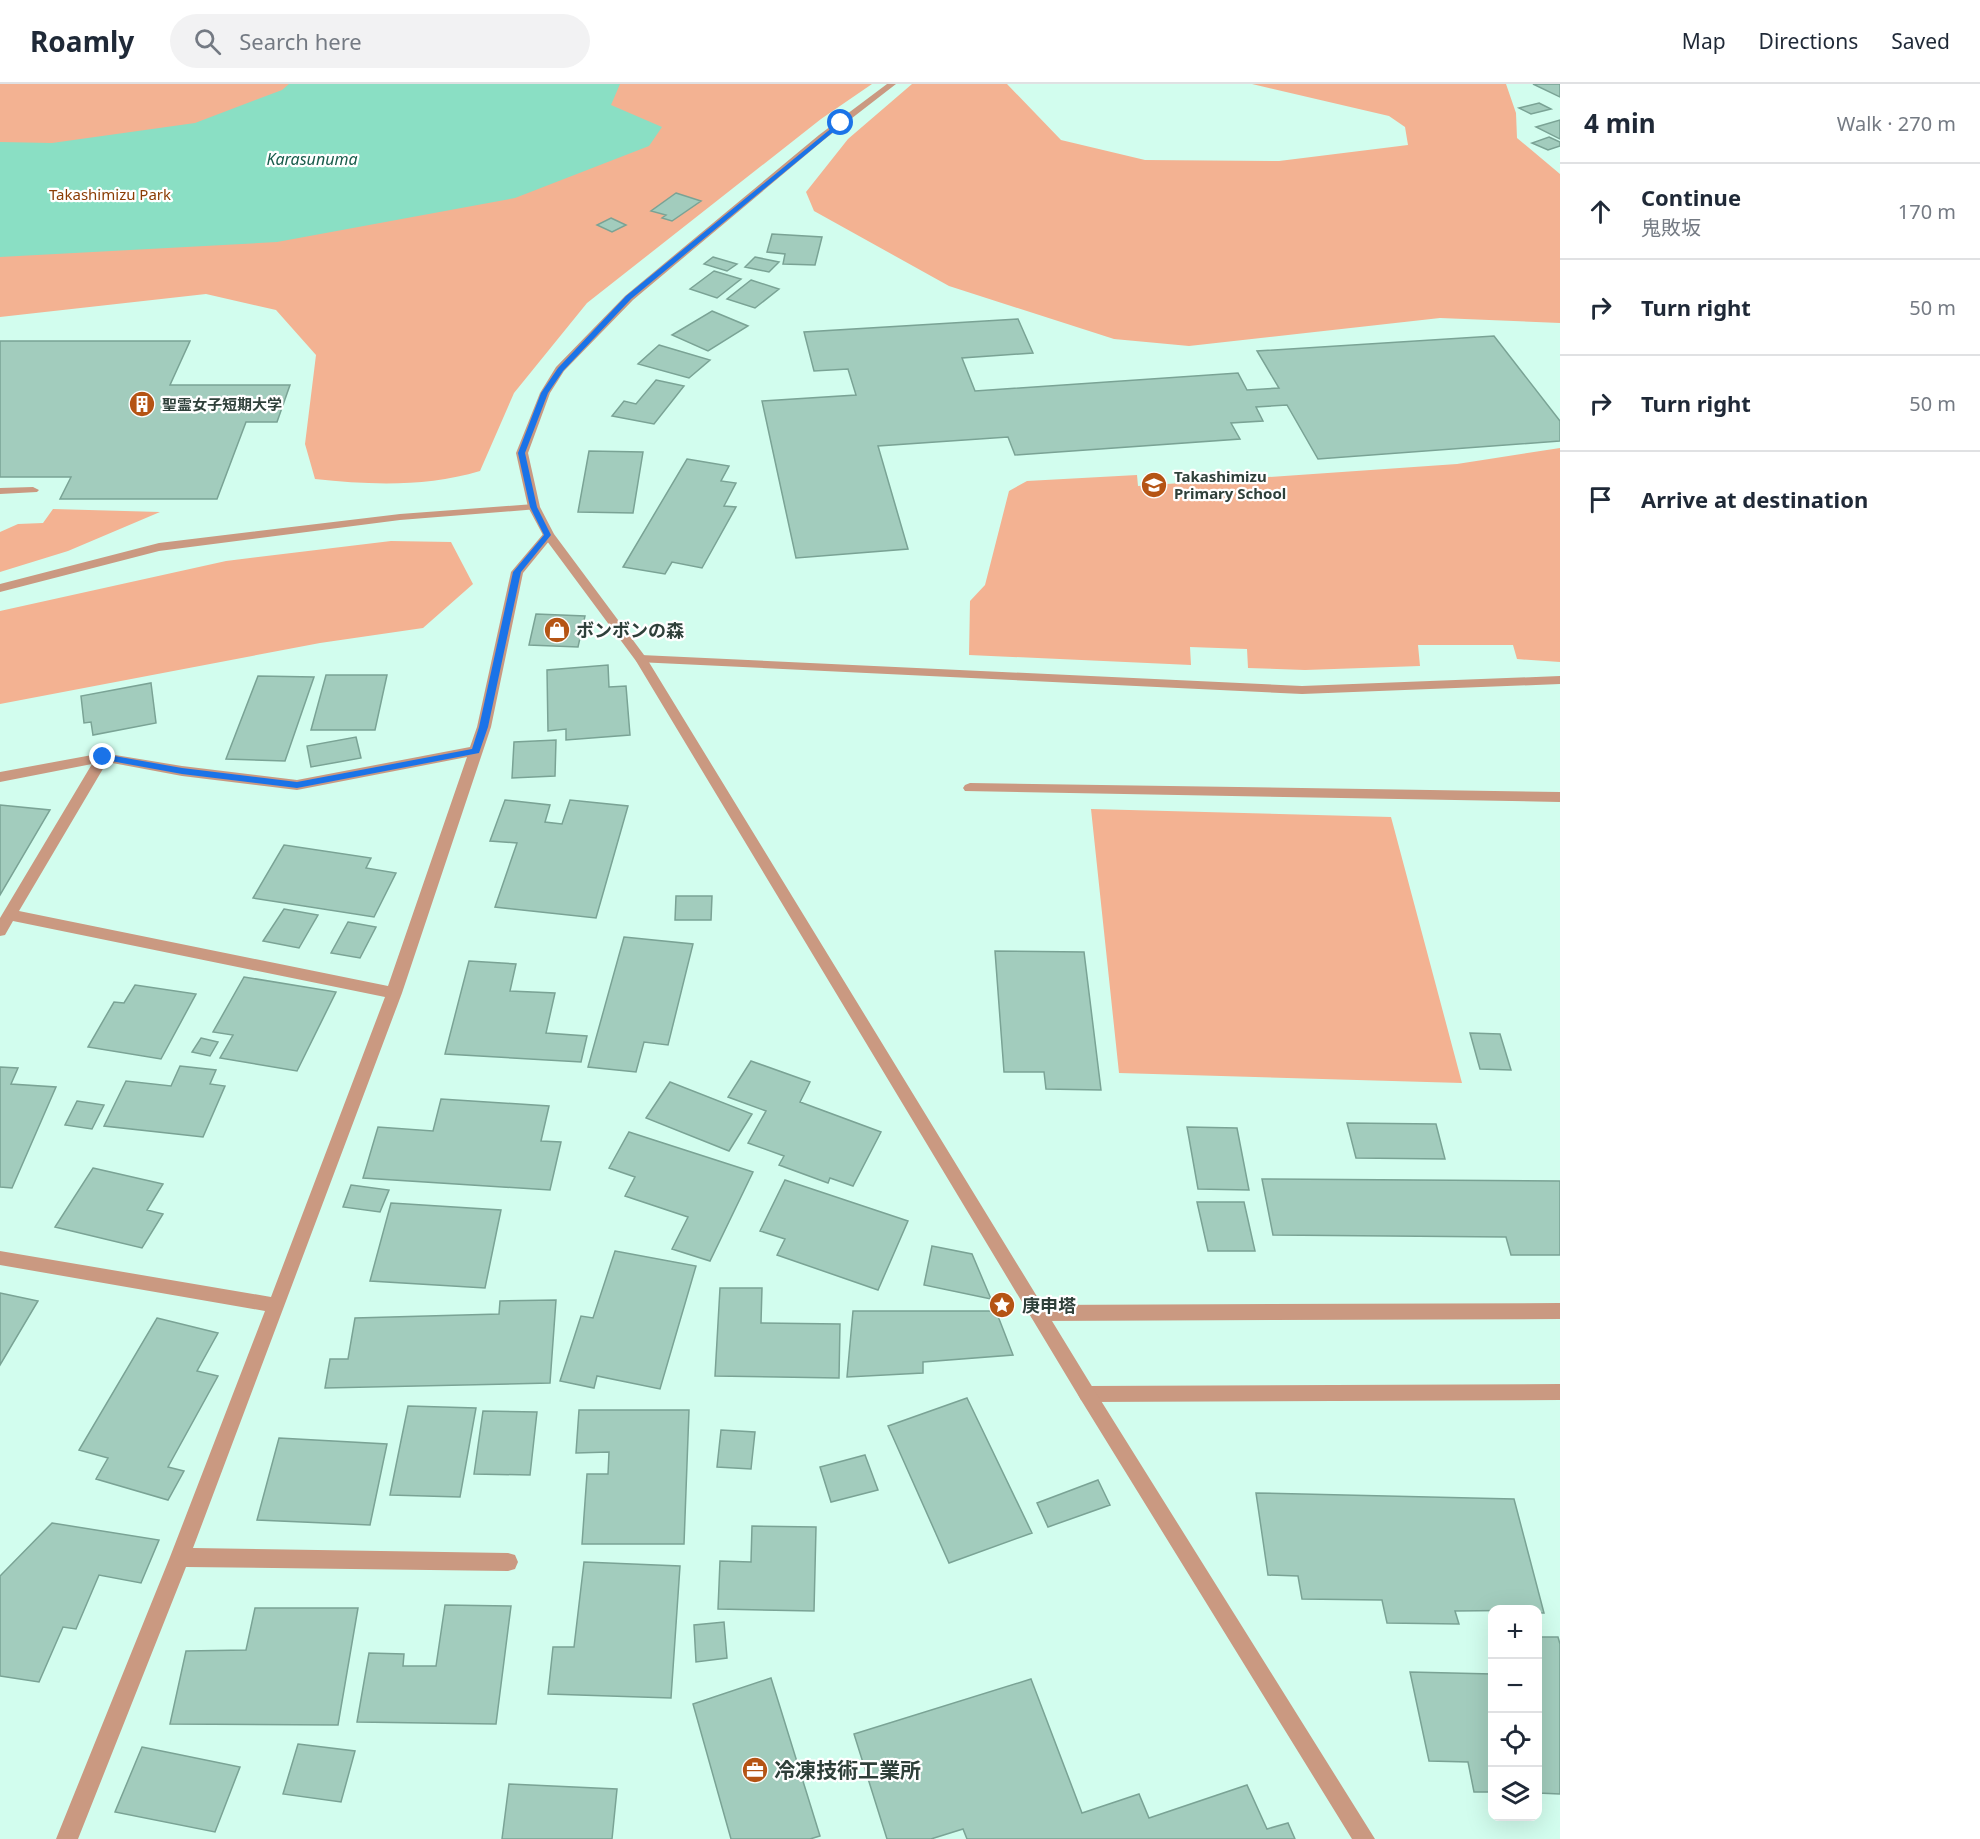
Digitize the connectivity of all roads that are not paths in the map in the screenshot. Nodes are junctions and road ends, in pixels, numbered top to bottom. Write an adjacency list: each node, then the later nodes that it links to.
1 (892, 84): 4 (street)
2 (33, 490): 3 (street)
3 (0, 491)
4 (534, 507): 5 (street); 6 (street)
5 (548, 535): 7 (street); 9 (street)
6 (0, 588)
7 (641, 659): 8 (street); 20 (street)
8 (1560, 680)
9 (476, 751): 10 (street); 16 (street)
10 (103, 757): 11 (street); 14 (street)
11 (0, 777)
12 (970, 788): 13 (street)
13 (1560, 797)
14 (10, 915): 15 (street); 16 (street)
15 (0, 931)
16 (394, 993): 18 (street)
17 (0, 1258): 18 (street)
18 (274, 1305): 23 (street)
19 (1560, 1311): 20 (street)
20 (1038, 1313): 22 (street)
21 (1560, 1392): 22 (street)
22 (1087, 1394): 26 (street)
23 (180, 1557): 24 (street); 25 (street)
24 (508, 1562)
25 (67, 1839)
26 (1364, 1839)

